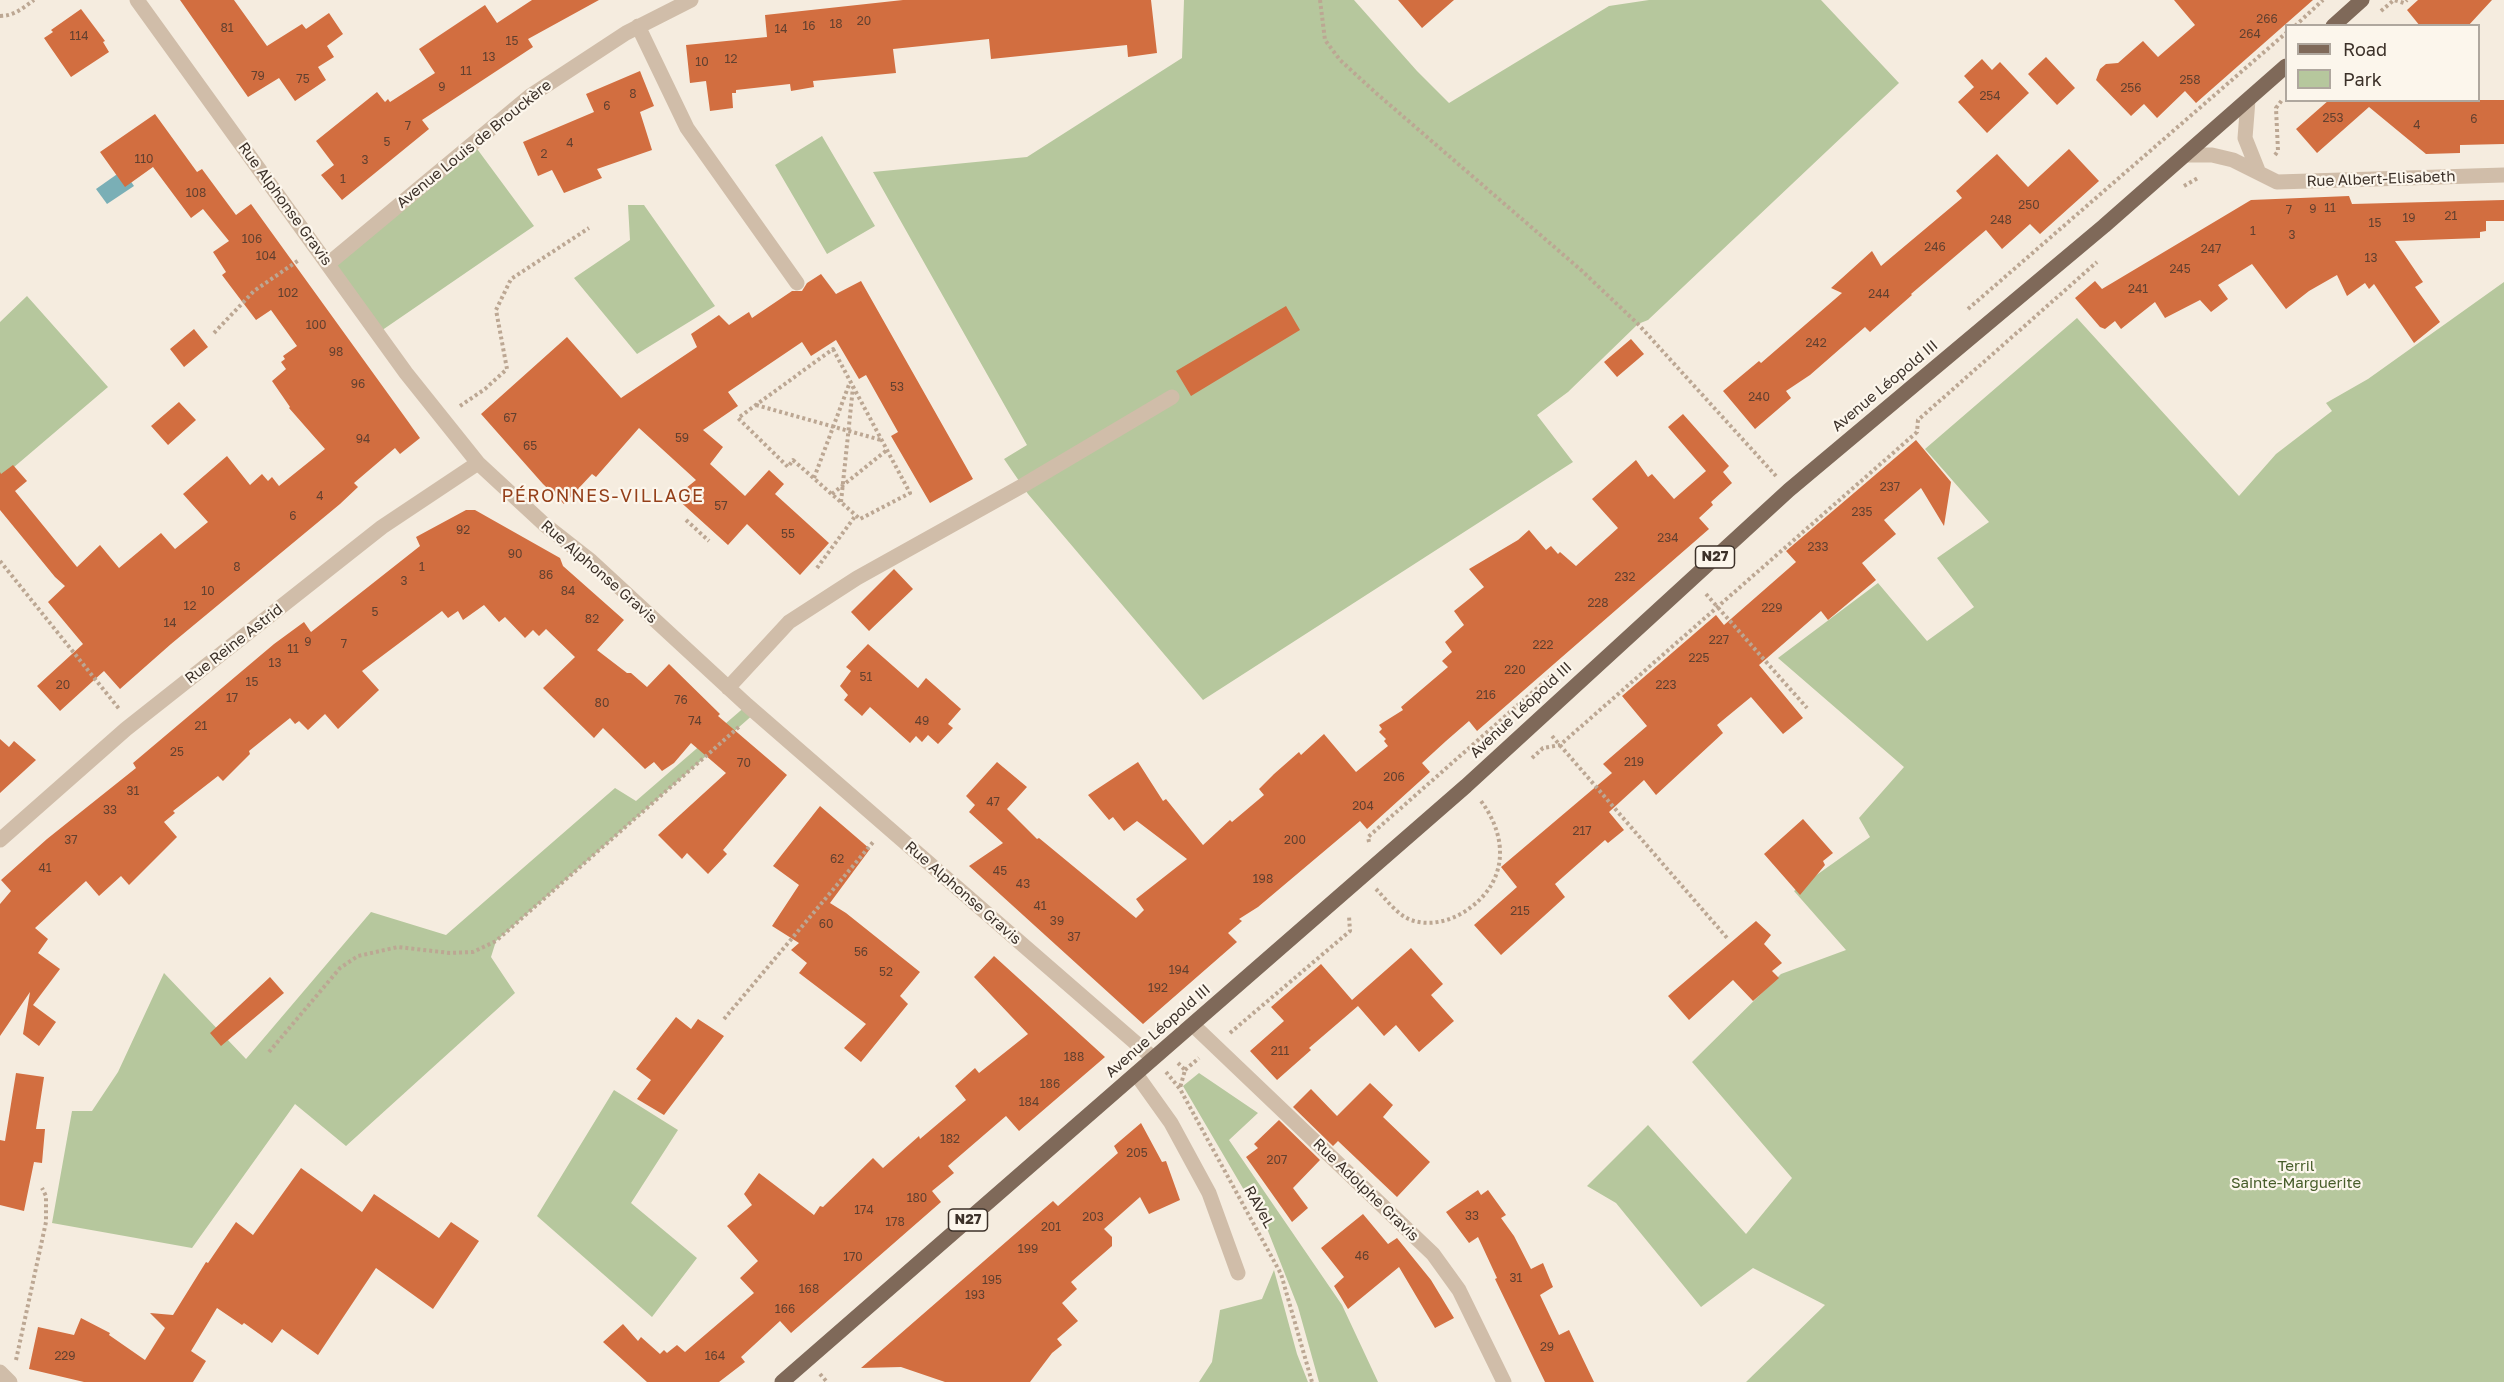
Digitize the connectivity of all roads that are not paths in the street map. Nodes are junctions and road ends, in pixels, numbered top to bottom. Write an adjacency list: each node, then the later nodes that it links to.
1 (137, 0): 13 (street, Rue Alphonse Gravis)
2 (656, 0): 5 (street)
3 (691, 0): 5 (street, Avenue Louis de Brouckère)
4 (2362, 0): 6 (main road)
5 (658, 16): 7 (street, Avenue Louis de Brouckère)
6 (2335, 24)
7 (638, 26): 13 (street, Avenue Louis de Brouckère); 14 (street)
8 (2285, 67): 9 (main road, Avenue Léopold III / N27)
9 (2248, 100): 10 (main road, Avenue Léopold III / N27); 11 (street)
10 (2185, 155): 11 (street, Rue Albert-Elisabeth); 19 (main road, Avenue Léopold III / N27)
11 (2259, 173): 12 (street, Rue Albert-Elisabeth)
12 (2504, 176)
13 (328, 264): 16 (street, Rue Alphonse Gravis)
14 (797, 283)
15 (1172, 397): 17 (street)
16 (478, 463): 17 (street, Rue Alphonse Gravis); 18 (street, Rue Reine Astrid)
17 (728, 688): 20 (street, Rue Alphonse Gravis)
18 (0, 840)
19 (1194, 1024): 20 (main road, Avenue Léopold III / N27); 24 (street, Rue Adolphe Gravis)
20 (1153, 1058): 21 (main road, Avenue Léopold III / N27)
21 (1136, 1074): 22 (street); 23 (main road, Avenue Léopold III / N27)
22 (1238, 1273)
23 (782, 1382)
24 (1504, 1382)

